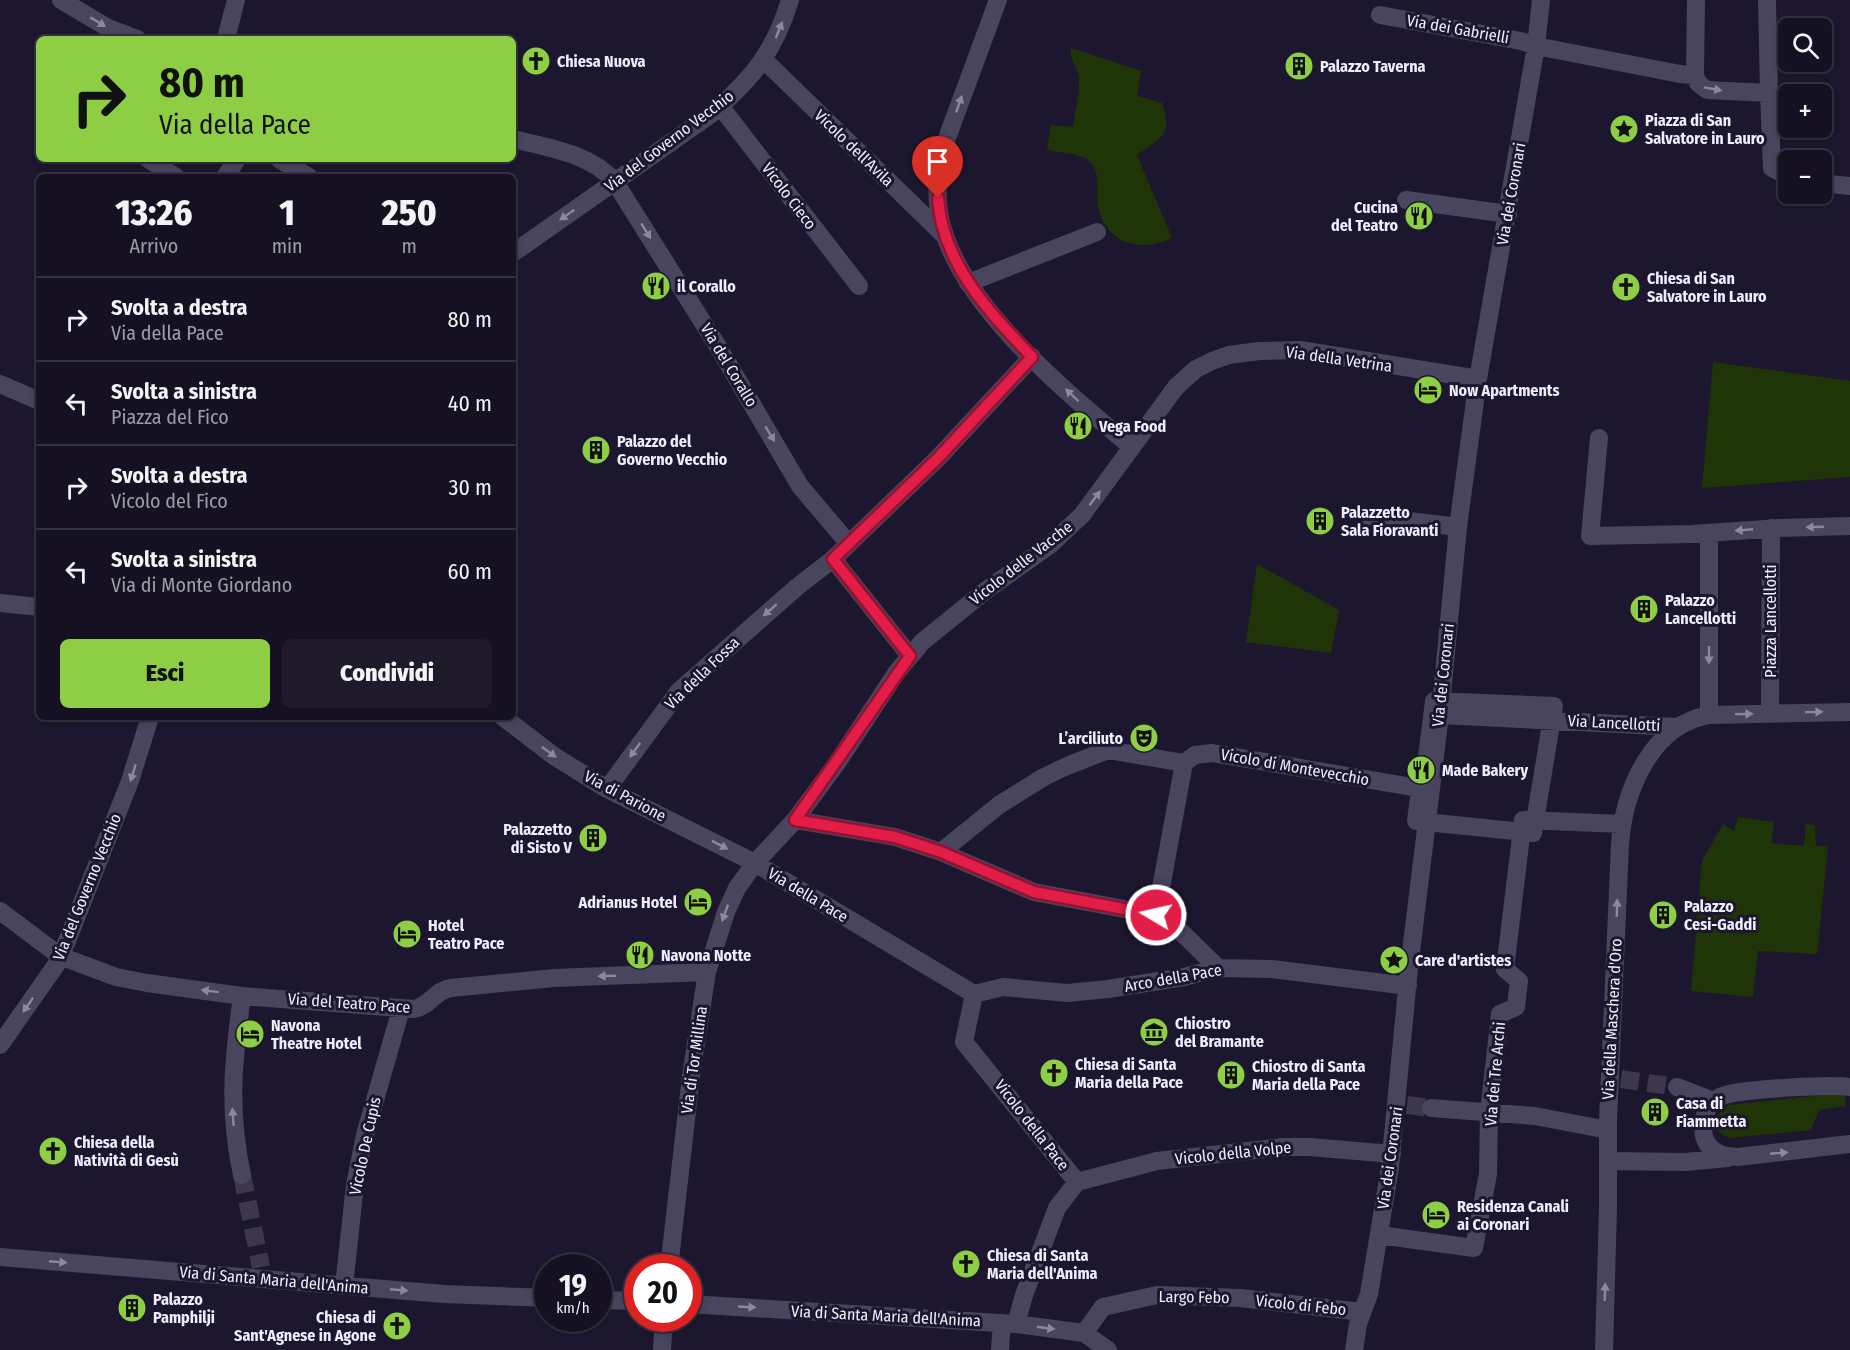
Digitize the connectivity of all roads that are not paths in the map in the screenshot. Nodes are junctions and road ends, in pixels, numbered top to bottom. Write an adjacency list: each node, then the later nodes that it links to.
1 (61, 0): 9 (street, one-way to 9)
2 (236, 0): 10 (street)
3 (790, 0): 12 (street, Via del Governo Vecchio, one-way to 3)
4 (998, 0): 28 (street, one-way to 4)
5 (1541, 0): 11 (street, Via dei Coronari)
6 (1696, 0): 13 (street)
7 (1767, 0): 14 (street)
8 (1380, 15): 11 (street, Via dei Gabrielli)
9 (129, 36)
10 (227, 36)
11 (1536, 46): 13 (street, Via dei Gabrielli); 26 (street, Via dei Coronari)
12 (764, 60): 15 (street, Via del Governo Vecchio); 28 (street, Vicolo dell'Avila)
13 (1695, 75): 14 (street, one-way to 14)
14 (1769, 93): 17 (street)
15 (720, 106): 22 (street, Via del Governo Vecchio); 31 (street, Vicolo Cieco)
16 (516, 139): 22 (street, Via del Corallo)
17 (1778, 158)
18 (153, 162): 20 (street)
19 (284, 162): 21 (street)
20 (171, 174)
21 (304, 174)
22 (615, 182): 29 (street, Via del Governo Vecchio, one-way to 29); 43 (street, Via del Corallo, one-way to 43)
23 (1832, 184): 24 (street)
24 (1850, 186)
25 (1406, 200): 26 (street)
26 (1508, 214): 33 (street, Via dei Coronari)
27 (1097, 232): 30 (street)
28 (945, 236): 30 (street)
29 (516, 251)
30 (968, 283): 32 (street)
31 (858, 286)
32 (1032, 357): 37 (street, one-way to 32); 43 (street, Via della Fossa)
33 (1478, 379): 37 (street, Via della Vetrina); 40 (street, Via dei Coronari)
34 (0, 384): 35 (street)
35 (36, 400)
36 (1599, 438): 42 (street)
37 (1132, 447): 47 (street, Vicolo delle Vacche, one-way to 37)
38 (1368, 516): 40 (street)
39 (1850, 526): 41 (street, one-way to 41)
40 (1458, 527): 49 (street, Via dei Coronari)
41 (1775, 528): 42 (street, one-way to 42); 51 (street, Piazza Lancellotti)
42 (1701, 534): 52 (street, one-way to 52)
43 (849, 544): 44 (street, Via della Fossa)
44 (833, 559): 47 (street); 58 (street, Via della Fossa, one-way to 58)
45 (0, 603): 46 (street)
46 (36, 607)
47 (916, 649): 48 (street, Vicolo delle Vacche)
48 (897, 672): 61 (street, Via della Pace)
49 (1441, 708): 55 (street); 59 (street, Via dei Coronari)
50 (1850, 712): 51 (street, one-way to 50)
51 (1775, 713): 52 (street, one-way to 51)
52 (1702, 716): 56 (street, Via della Maschera d'Oro)
53 (149, 720): 68 (street, Via del Governo Vecchio, one-way to 68)
54 (507, 720): 58 (street, Via di Parione, one-way to 58)
55 (1552, 720): 56 (street, Via Lancellotti); 62 (street)
56 (1677, 727): 63 (street, Via della Maschera d'Oro)
57 (1184, 763): 59 (street, Vicolo di Montevecchio); 64 (street, Vicolo di Montevecchio); 67 (street)
58 (607, 789): 65 (street, Via di Parione, one-way to 65)
59 (1425, 789): 60 (street)
60 (1427, 817): 62 (street); 71 (street, Via dei Coronari)
61 (795, 820): 64 (street); 65 (street, Via della Pace)
62 (1530, 823): 63 (street); 80 (street, Via dei Tre Archi)
63 (1622, 824): 81 (street, Via della Maschera d'Oro, one-way to 63)
64 (941, 852): 67 (street)
65 (755, 863): 70 (street, Via di Tor Millina, one-way to 70); 72 (street, Via della Pace)
66 (0, 911): 68 (street, Via del Teatro Pace)
67 (1156, 915): 69 (street)
68 (60, 956): 73 (street, Via del Teatro Pace, one-way to 68); 75 (street, Via del Governo Vecchio, one-way to 75)
69 (1218, 968): 71 (street, Arco della Pace); 72 (street, Arco della Pace)
70 (707, 972): 74 (street, Via del Teatro Pace, one-way to 74); 89 (street, Via di Tor Millina)
71 (1408, 986): 83 (street, Via dei Coronari)
72 (974, 994): 87 (street, Vicolo della Pace)
73 (242, 996): 74 (street, Via del Teatro Pace); 86 (street, one-way to 73)
74 (401, 1009): 91 (street, Vicolo De Cupis)
75 (0, 1045)
76 (1677, 1087): 78 (street)
77 (1850, 1087): 78 (street)
78 (1713, 1101): 84 (street)
79 (1431, 1108): 80 (street)
80 (1489, 1112): 81 (street); 88 (street, Via dei Tre Archi)
81 (1608, 1130): 85 (street, Via della Maschera d'Oro)
82 (1850, 1144): 84 (street, one-way to 82)
83 (1392, 1154): 87 (street, Vicolo della Volpe); 88 (street, Via dei Coronari)
84 (1738, 1157): 85 (street)
85 (1608, 1161): 103 (street, Via della Maschera d'Oro, one-way to 85)
86 (242, 1175)
87 (1077, 1182): 96 (street, Vicolo della Pace)
88 (1379, 1235): 95 (street, Via dei Coronari)
89 (671, 1254)
90 (0, 1257): 91 (street, Via di Santa Maria dell'Anima, one-way to 91)
91 (344, 1286): 92 (street, Via di Santa Maria dell'Anima, one-way to 92)
92 (534, 1297)
93 (1240, 1298): 95 (street, Vicolo di Febo); 98 (street, Largo Febo)
94 (702, 1305): 96 (street, Via di Santa Maria dell'Anima, one-way to 96)
95 (1362, 1312): 102 (street, Via dei Coronari)
96 (1009, 1323): 98 (street, Via di Santa Maria dell'Anima, one-way to 98); 100 (street, Vicolo della Pace)
97 (663, 1332): 99 (street)
98 (1084, 1333): 101 (street)
99 (662, 1350)
100 (999, 1350)
101 (1108, 1350)
102 (1354, 1350)
103 (1604, 1350)

